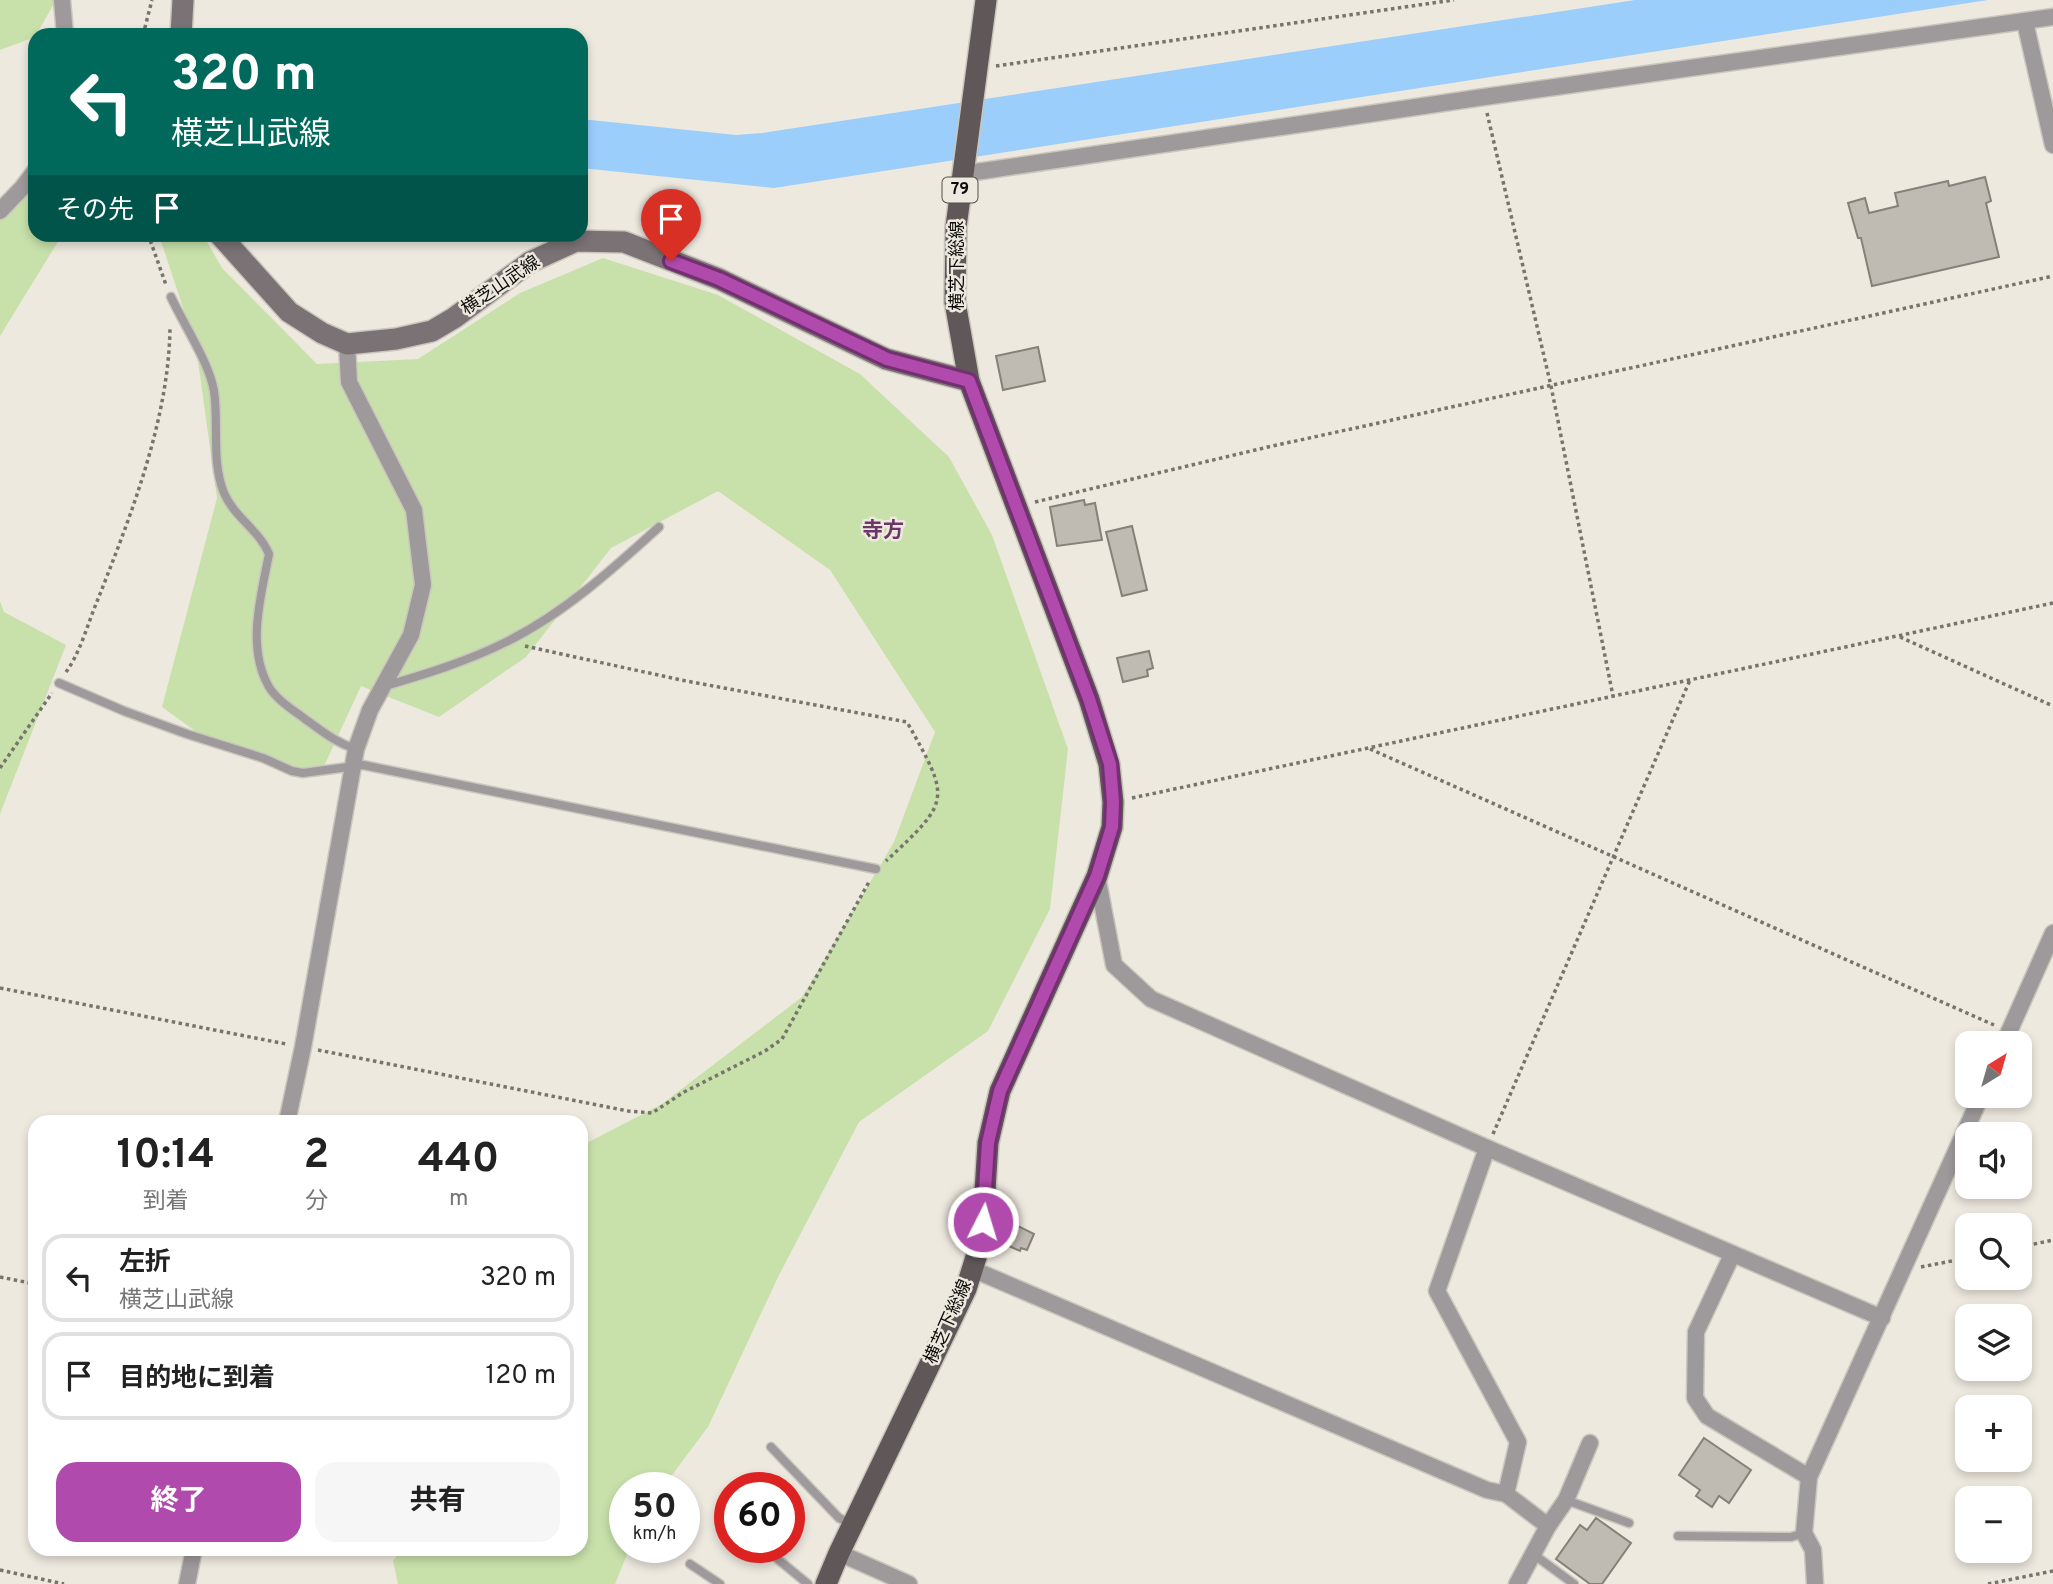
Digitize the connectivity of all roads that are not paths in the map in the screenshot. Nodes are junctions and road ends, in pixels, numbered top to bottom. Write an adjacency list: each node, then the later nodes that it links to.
1 (62, 0): 6 (street)
2 (183, 0): 7 (main road)
3 (986, 0): 9 (main road, 横芝下総線 / 79)
4 (2053, 18): 5 (street)
5 (2025, 22): 8 (street); 9 (street)
6 (64, 28)
7 (181, 28)
8 (2053, 145)
9 (962, 174): 17 (main road, 横芝下総線 / 79)
10 (28, 180): 11 (street)
11 (0, 211)
12 (588, 241): 17 (main road, 横芝山武線)
13 (226, 242): 16 (main road)
14 (574, 242): 16 (main road, 横芝山武線)
15 (171, 297): 21 (lane)
16 (347, 344): 20 (street)
17 (969, 381): 24 (main road, 横芝下総線 / 79)
18 (659, 527): 20 (lane)
19 (59, 683): 22 (lane)
20 (383, 687): 21 (street)
21 (356, 749): 22 (street)
22 (354, 768): 23 (lane); 28 (street)
23 (876, 869)
24 (1097, 876): 29 (street); 31 (main road, 横芝下総線 / 79)
25 (2053, 933): 26 (street)
26 (2010, 1031)
27 (1976, 1108): 32 (street)
28 (288, 1115)
29 (1488, 1148): 30 (street); 36 (street)
30 (1732, 1255): 32 (street); 35 (street)
31 (972, 1269): 36 (street); 39 (main road, 横芝下総線 / 79)
32 (1882, 1318): 35 (street)
33 (1590, 1443): 37 (street)
34 (771, 1447): 39 (lane)
35 (1809, 1477): 41 (street)
36 (1506, 1494): 40 (street)
37 (1566, 1500): 38 (lane); 40 (street)
38 (1629, 1523)
39 (852, 1524): 43 (main road, 横芝下総線 / 79)
40 (1548, 1527): 44 (street)
41 (1804, 1533): 42 (lane); 55 (street)
42 (1678, 1536)
43 (839, 1553): 51 (main road, 横芝下総線 / 79); 52 (street)
44 (1533, 1554): 53 (street); 54 (lane)
45 (193, 1556): 48 (street)
46 (782, 1563): 50 (lane)
47 (690, 1564): 49 (lane)
48 (187, 1584)
49 (720, 1584)
50 (808, 1584)
51 (826, 1584)
52 (909, 1584)
53 (1517, 1584)
54 (1574, 1584)
55 (1815, 1584)

